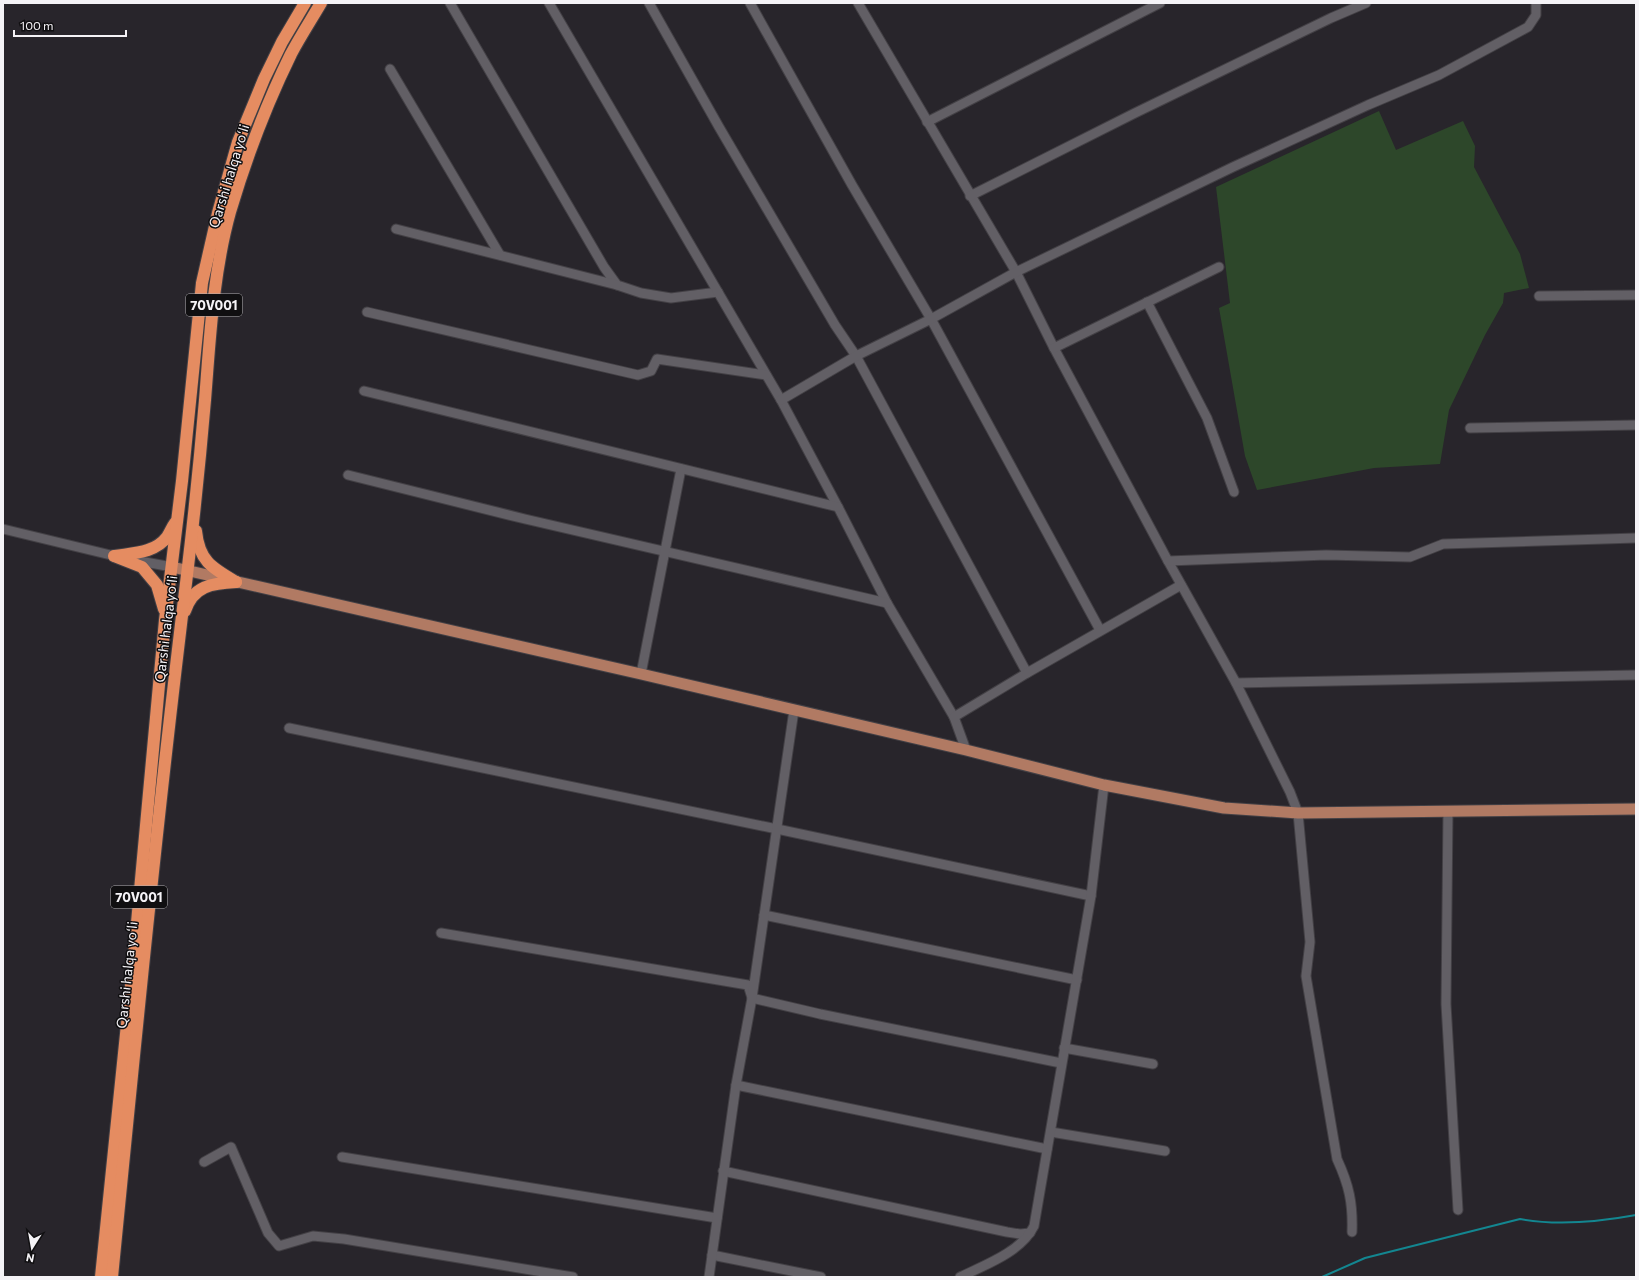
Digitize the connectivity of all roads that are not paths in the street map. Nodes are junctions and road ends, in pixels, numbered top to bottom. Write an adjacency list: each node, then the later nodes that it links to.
1 (305, 3): 37 (highway, Qarshi halqa yoʻli / 70V001)
2 (321, 3): 36 (highway, Qarshi halqa yoʻli / 70V001)
3 (450, 3): 18 (street)
4 (549, 3): 19 (street)
5 (649, 3): 26 (street)
6 (750, 3): 24 (street)
7 (858, 3): 12 (street)
8 (1160, 3): 12 (street)
9 (1366, 3): 13 (street)
10 (1536, 3): 17 (street)
11 (390, 70): 15 (street)
12 (927, 122): 13 (street)
13 (970, 196): 17 (street)
14 (396, 229): 15 (street)
15 (500, 255): 18 (street)
16 (1218, 267): 22 (street)
17 (1016, 272): 24 (street); 25 (street)
18 (617, 285): 19 (street)
19 (718, 292): 27 (street)
20 (1539, 296): 21 (street)
21 (1636, 296)
22 (1147, 302): 25 (street); 34 (street)
23 (367, 312): 27 (street)
24 (931, 319): 26 (street); 50 (street)
25 (1054, 348): 42 (street)
26 (856, 356): 29 (street); 51 (street)
27 (766, 376): 29 (street)
28 (364, 391): 32 (street)
29 (781, 400): 35 (street)
30 (1636, 425): 31 (street)
31 (1470, 428)
32 (681, 469): 35 (street); 40 (street)
33 (348, 475): 40 (street)
34 (1234, 492)
35 (838, 507): 47 (street)
36 (195, 510): 44 (highway, Qarshi halqa yoʻli / 70V001); 45 (highway)
37 (178, 516): 41 (highway); 43 (highway, Qarshi halqa yoʻli / 70V001)
38 (3, 529): 41 (street)
39 (1636, 538): 42 (street)
40 (665, 552): 47 (street); 52 (street)
41 (114, 556): 43 (street); 48 (highway)
42 (1168, 561): 46 (street)
43 (172, 567): 44 (main road); 48 (highway, Qarshi halqa yoʻli / 70V001)
44 (187, 571): 45 (main road); 49 (highway, Qarshi halqa yoʻli / 70V001)
45 (236, 582): 49 (highway); 52 (main road)
46 (1181, 585): 50 (street); 54 (street)
47 (887, 603): 56 (street)
48 (166, 620): 73 (highway, Qarshi halqa yoʻli / 70V001)
49 (181, 625): 73 (highway, Qarshi halqa yoʻli / 70V001)
50 (1100, 630): 51 (street)
51 (1027, 673): 56 (street)
52 (641, 674): 55 (main road)
53 (1636, 675): 54 (street)
54 (1236, 683): 62 (street)
55 (794, 710): 58 (main road); 63 (street)
56 (954, 717): 58 (street)
57 (289, 728): 63 (street)
58 (966, 750): 59 (main road)
59 (1104, 785): 62 (main road); 64 (street)
60 (1636, 809): 61 (main road)
61 (1448, 811): 62 (main road); 80 (street)
62 (1298, 813): 82 (street)
63 (777, 829): 64 (street); 65 (street)
64 (1091, 896): 67 (street)
65 (764, 915): 67 (street); 68 (street)
66 (441, 933): 68 (street)
67 (1077, 980): 69 (street)
68 (752, 998): 70 (street); 72 (street)
69 (1064, 1048): 70 (street); 71 (street)
70 (1061, 1064): 74 (street)
71 (1154, 1064)
72 (736, 1085): 75 (street); 79 (street)
73 (122, 1122): 85 (highway, Qarshi halqa yoʻli / 70V001); 86 (highway, Qarshi halqa yoʻli / 70V001)
74 (1051, 1132): 75 (street); 76 (street)
75 (1047, 1149): 83 (street)
76 (1165, 1151)
77 (342, 1157): 81 (street)
78 (204, 1162): 87 (street)
79 (723, 1171): 81 (street); 83 (street)
80 (1458, 1210)
81 (717, 1218): 84 (street)
82 (1352, 1232)
83 (1030, 1233): 90 (street)
84 (712, 1255): 88 (street); 89 (street)
85 (100, 1277)
86 (112, 1277)
87 (573, 1277)
88 (709, 1277)
89 (820, 1277)
90 (960, 1277)

